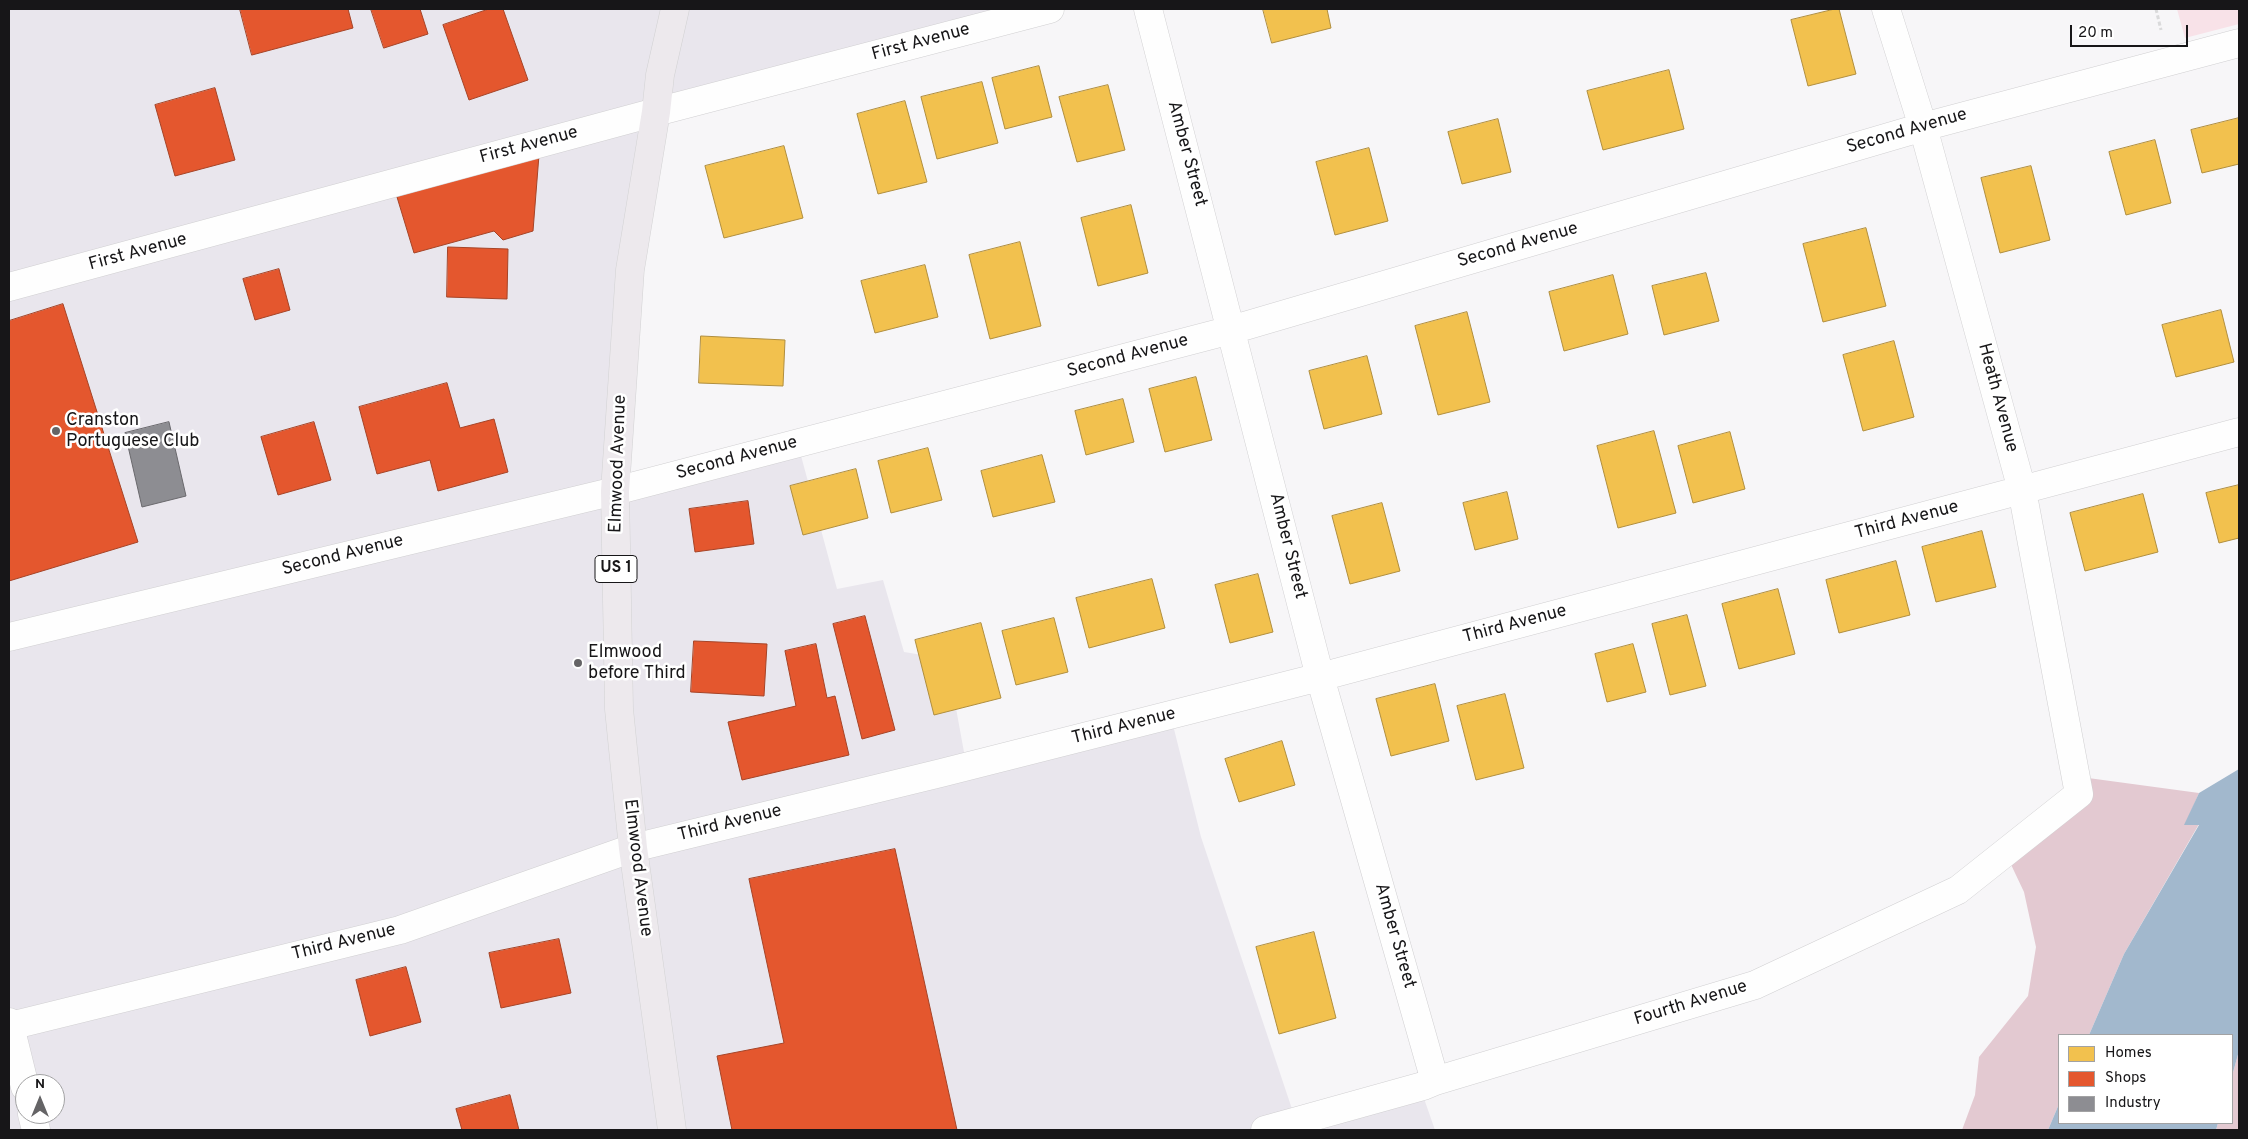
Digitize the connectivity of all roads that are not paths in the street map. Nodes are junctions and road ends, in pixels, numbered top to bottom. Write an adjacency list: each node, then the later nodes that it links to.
1 (675, 9): 6 (main road, Elmwood Avenue / US 1)
2 (1050, 9): 6 (street, First Avenue)
3 (1148, 9): 9 (street, Amber Street)
4 (1886, 9): 7 (street, Heath Avenue)
5 (2239, 43): 7 (street, Second Avenue)
6 (656, 112): 8 (street, First Avenue); 12 (main road, Elmwood Avenue / US 1)
7 (1923, 127): 9 (street, Second Avenue); 11 (street, Heath Avenue)
8 (9, 287)
9 (1231, 330): 12 (street, Second Avenue); 14 (street, Amber Street)
10 (2239, 432): 11 (street, Third Avenue)
11 (2022, 490): 14 (street, Third Avenue); 15 (street, Heath Avenue)
12 (615, 491): 13 (street, Second Avenue); 16 (main road, Elmwood Avenue / US 1)
13 (9, 637)
14 (1320, 677): 16 (street, Third Avenue); 19 (street, Amber Street)
15 (2079, 794): 19 (street, Fourth Avenue)
16 (633, 848): 17 (street, Third Avenue); 20 (main road, Elmwood Avenue / US 1)
17 (9, 1024): 18 (street)
18 (22, 1074)
19 (1435, 1080): 21 (street, Fourth Avenue)
20 (672, 1130)
21 (1265, 1130)

